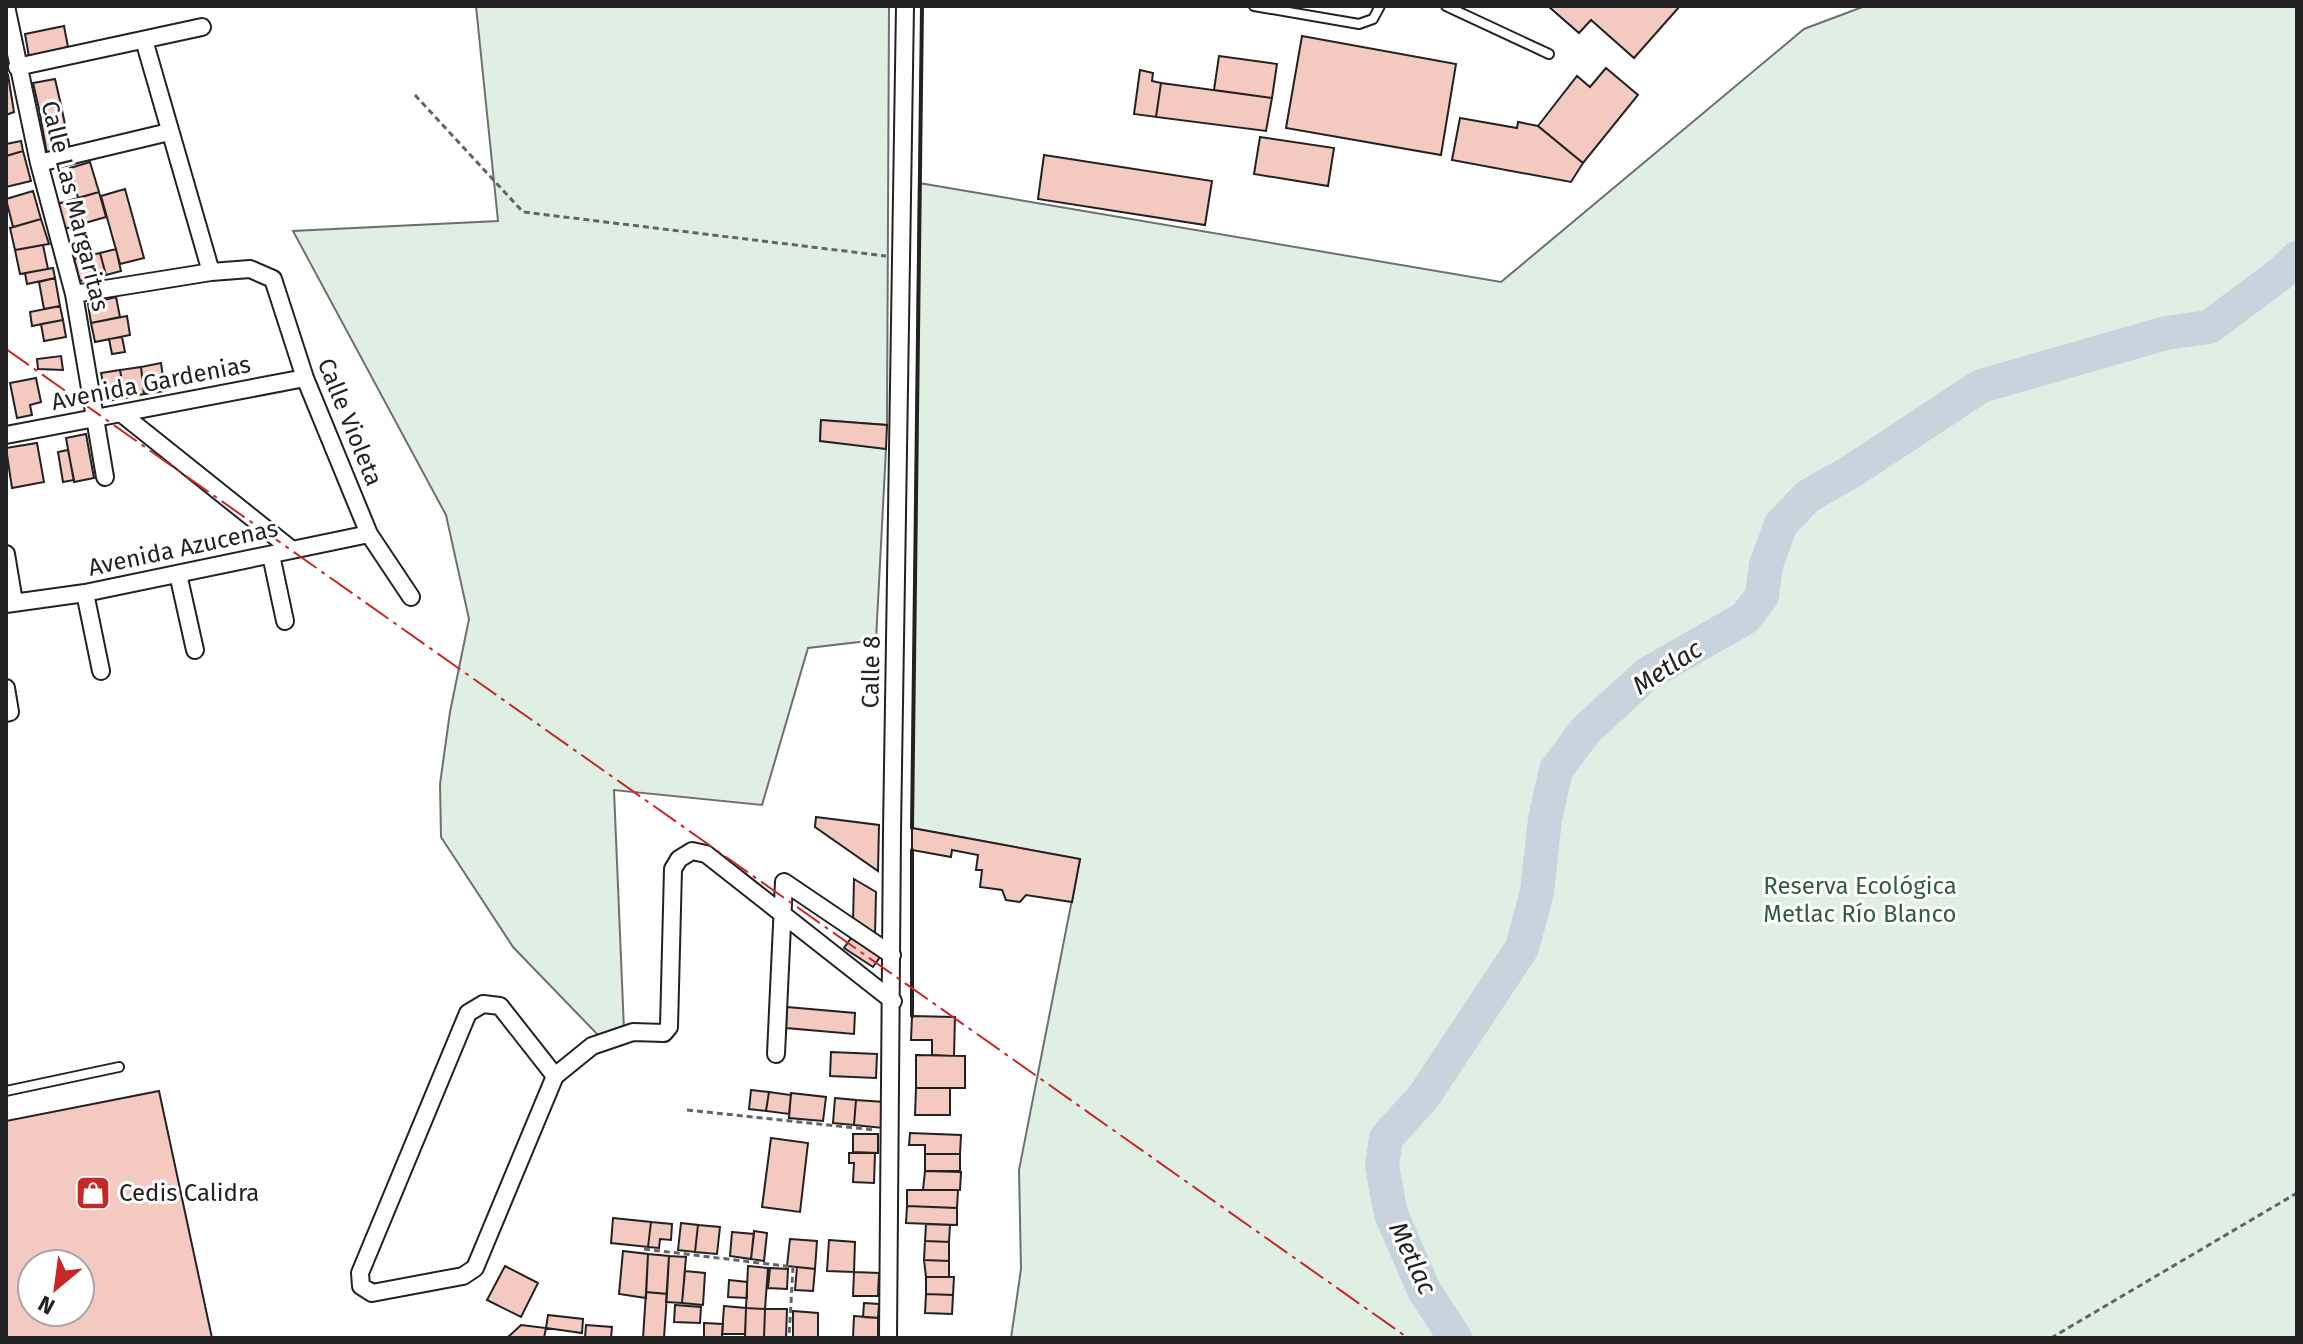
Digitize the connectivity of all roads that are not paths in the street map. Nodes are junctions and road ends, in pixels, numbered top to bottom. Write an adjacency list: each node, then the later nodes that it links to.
1 (6, 6): 9 (street, Calle Las Margaritas)
2 (905, 6): 33 (street, Calle 8)
3 (1254, 6): 4 (lane)
4 (1380, 6)
5 (1452, 7): 8 (lane)
6 (202, 27): 7 (street)
7 (144, 40): 9 (street); 10 (street)
8 (1549, 54)
9 (17, 67): 11 (street, Calle Las Margaritas)
10 (169, 132): 11 (street); 12 (street)
11 (39, 163): 13 (street, Calle Las Margaritas)
12 (211, 272): 13 (street); 14 (street, Calle Violeta)
13 (74, 294): 16 (street, Calle Las Margaritas)
14 (305, 378): 15 (street, Avenida Gardenias); 19 (street, Calle Violeta)
15 (122, 414): 16 (street, Avenida Gardenias); 20 (street)
16 (94, 418): 17 (street, Avenida Gardenias); 18 (street, Calle Las Margaritas)
17 (6, 435)
18 (105, 477)
19 (369, 534): 20 (street, Avenida Azucenas); 25 (street, Calle Violeta)
20 (291, 549): 22 (street, Avenida Azucenas)
21 (6, 554): 26 (street)
22 (271, 555): 23 (street, Avenida Azucenas); 27 (street)
23 (178, 574): 24 (street, Avenida Azucenas); 28 (street)
24 (85, 593): 26 (street, Avenida Azucenas); 29 (street)
25 (411, 597)
26 (10, 603)
27 (285, 621)
28 (195, 650)
29 (101, 671)
30 (6, 688): 31 (street)
31 (8, 713)
32 (782, 914): 33 (street); 34 (street); 35 (street); 37 (street)
33 (892, 955): 34 (street, Calle 8)
34 (893, 1001): 39 (street, Calle 8)
35 (776, 1054)
36 (119, 1067): 38 (lane)
37 (555, 1076): 37 (street)
38 (6, 1091)
39 (888, 1338)

